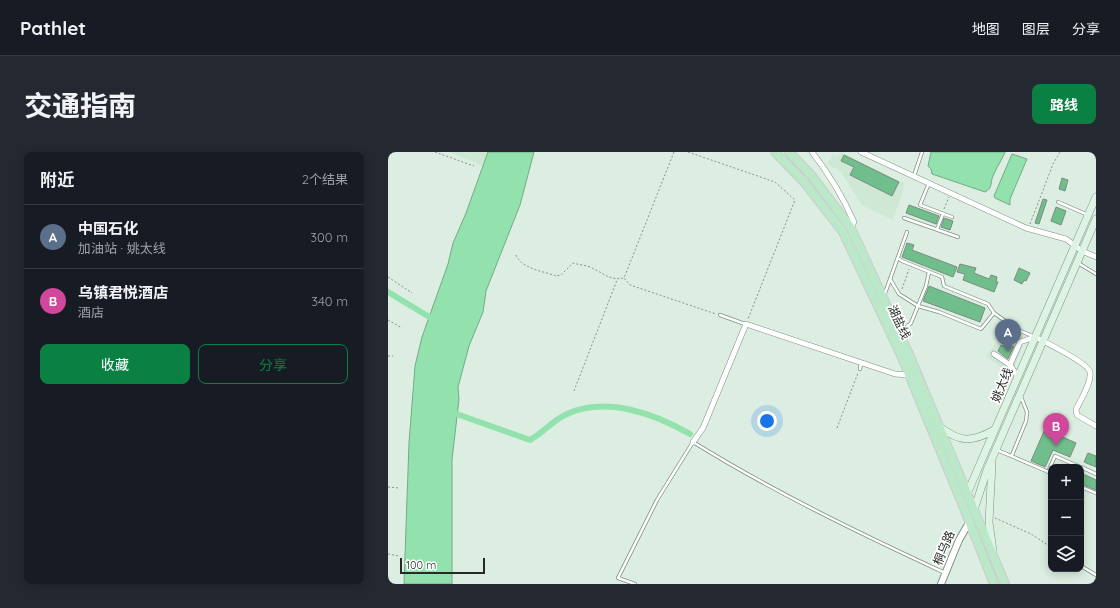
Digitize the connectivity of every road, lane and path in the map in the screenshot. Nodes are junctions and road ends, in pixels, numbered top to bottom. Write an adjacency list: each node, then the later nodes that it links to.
1 (435, 152): 10 (path)
2 (674, 152): 36 (path)
3 (688, 152): 46 (path)
4 (775, 152): 57 (main road, 湖盐线)
5 (789, 152): 21 (main road, 湖盐线)
6 (812, 152): 21 (street)
7 (861, 152): 11 (street)
8 (922, 152): 11 (lane)
9 (1060, 152): 22 (path)
10 (474, 166)
11 (914, 176): 12 (street)
12 (929, 182): 13 (street); 16 (lane)
13 (951, 192): 16 (path); 22 (street)
14 (1096, 197): 17 (main road, 姚太线)
15 (1058, 202): 17 (lane)
16 (943, 214): 18 (lane); 23 (lane)
17 (1088, 215): 26 (main road, 姚太线)
18 (952, 217)
19 (904, 218): 23 (lane)
20 (1096, 219): 27 (main road, 姚太线)
21 (851, 228): 41 (main road, 湖盐线)
22 (1028, 228): 26 (street)
23 (937, 229): 25 (lane)
24 (907, 232): 30 (lane)
25 (958, 237)
26 (1075, 246): 27 (street); 49 (main road, 姚太线)
27 (1082, 251): 29 (street); 31 (main road, 姚太线)
28 (516, 255): 38 (path)
29 (1096, 257)
30 (898, 258): 32 (lane); 37 (lane)
31 (1077, 263): 34 (lane); 50 (main road, 姚太线)
32 (910, 265): 33 (lane); 40 (path)
33 (929, 272): 42 (lane); 43 (lane)
34 (1096, 274)
35 (388, 277): 39 (path)
36 (624, 278): 38 (path); 44 (path)
37 (890, 279): 40 (lane); 41 (lane)
38 (618, 280): 59 (path)
39 (412, 293)
40 (899, 294): 42 (lane)
41 (883, 298): 48 (main road, 湖盐线)
42 (918, 306): 43 (lane); 48 (lane)
43 (994, 313): 49 (lane)
44 (720, 315): 46 (lane)
45 (388, 320): 47 (path)
46 (746, 324): 54 (street); 65 (street)
47 (402, 328)
48 (899, 333): 61 (main road, 湖盐线)
49 (1035, 337): 50 (street); 55 (street); 58 (main road, 姚太线)
50 (1043, 342): 60 (main road, 姚太线); 62 (street)
51 (994, 354): 55 (street)
52 (388, 356): 53 (path)
53 (393, 356)
54 (861, 363): 56 (lane); 57 (street)
55 (1010, 365): 58 (street)
56 (860, 369): 63 (path)
57 (909, 375): 79 (main road, 湖盐线)
58 (1018, 377): 64 (main road, 姚太线)
59 (574, 391)
60 (1021, 394): 66 (main road, 姚太线); 67 (lane)
61 (938, 426): 64 (main road); 78 (main road, 湖盐线)
62 (1096, 426)
63 (837, 428)
64 (995, 430): 78 (main road, 姚太线)
65 (693, 442): 88 (lane); 90 (lane)
66 (996, 450): 67 (lane); 68 (main road, 姚太线)
67 (1012, 455): 72 (lane)
68 (992, 460): 80 (main road, 姚太线); 81 (main road)
69 (1052, 464): 70 (lane)
70 (1074, 464)
71 (1084, 468): 73 (lane)
72 (1048, 472)
73 (1096, 474)
74 (388, 486): 75 (path)
75 (399, 488)
76 (1084, 488): 77 (lane)
77 (1096, 493)
78 (967, 494): 79 (main road); 80 (main road, 湖盐线)
79 (964, 508): 82 (main road, 湖盐线)
80 (974, 510): 82 (main road); 86 (main road, 湖盐线)
81 (990, 516): 83 (path); 86 (main road)
82 (970, 521): 88 (street, 桐乌路); 92 (main road, 湖盐线)
83 (1048, 545)
84 (388, 554): 85 (path)
85 (400, 556)
86 (994, 556): 93 (main road, 湖盐线)
87 (1084, 568): 89 (lane)
88 (945, 574): 91 (street, 桐乌路)
89 (1096, 575)
90 (635, 584)
91 (941, 584)
92 (994, 584)
93 (1005, 584)

